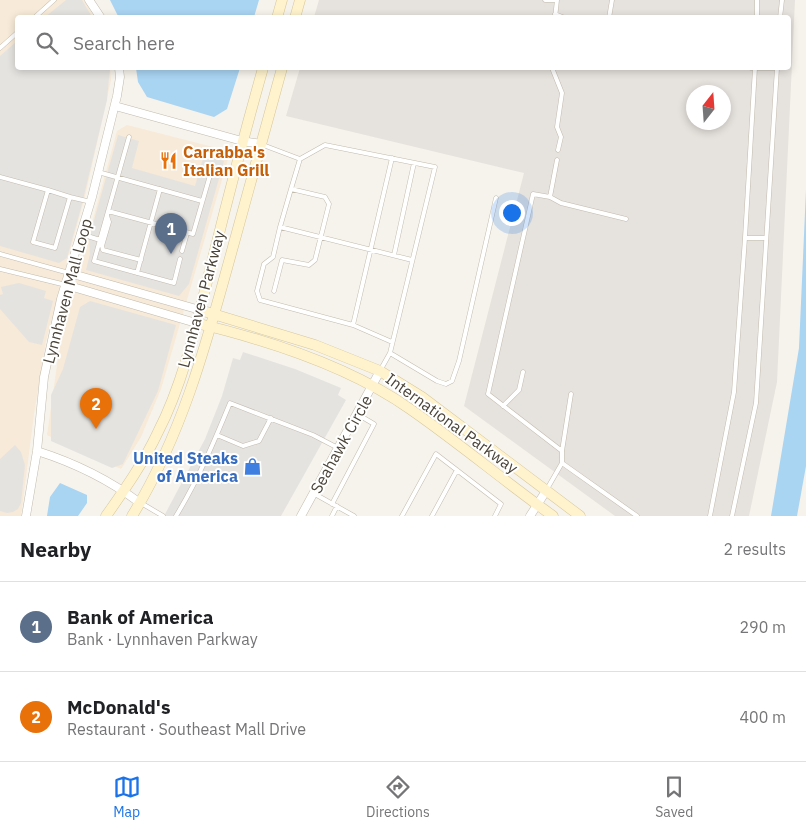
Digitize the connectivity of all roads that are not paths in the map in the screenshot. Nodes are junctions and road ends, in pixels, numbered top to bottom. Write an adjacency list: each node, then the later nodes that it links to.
1 (54, 0): 10 (lane)
2 (89, 0): 11 (street)
3 (282, 0): 12 (main road)
4 (300, 0): 13 (main road)
5 (545, 0): 6 (lane)
6 (556, 0): 14 (lane)
7 (612, 0): 15 (lane)
8 (757, 0): 16 (lane)
9 (782, 0): 17 (lane)
10 (37, 15)
11 (98, 15)
12 (278, 15)
13 (297, 15)
14 (555, 15)
15 (610, 15)
16 (757, 15)
17 (780, 15)
18 (15, 35): 19 (lane)
19 (0, 48)
20 (119, 70): 26 (street, Lynnhaven Mall Loop)
21 (262, 70): 28 (main road, Lynnhaven Parkway)
22 (281, 70): 29 (main road, Lynnhaven Parkway)
23 (553, 70): 30 (lane)
24 (753, 70): 55 (lane)
25 (777, 70): 56 (lane)
26 (115, 106): 28 (street); 36 (street, Lynnhaven Mall Loop)
27 (129, 137): 38 (lane)
28 (242, 141): 29 (street); 72 (main road, Lynnhaven Parkway)
29 (261, 144): 32 (lane); 73 (main road, Lynnhaven Parkway)
30 (558, 150)
31 (392, 158): 32 (lane); 34 (lane); 58 (lane)
32 (300, 159): 40 (lane)
33 (557, 160): 43 (lane)
34 (414, 163): 61 (lane); 66 (lane)
35 (213, 165): 46 (lane)
36 (98, 172): 38 (lane); 45 (street, Lynnhaven Mall Loop)
37 (0, 177): 41 (lane)
38 (118, 178): 39 (lane); 47 (lane)
39 (160, 189): 46 (lane); 50 (lane)
40 (291, 189): 51 (lane); 54 (lane)
41 (48, 190): 42 (lane); 42 (lane)
42 (70, 197): 45 (lane)
43 (550, 197): 49 (lane); 83 (lane)
44 (496, 198): 78 (lane)
45 (91, 202): 53 (street, Lynnhaven Mall Loop)
46 (202, 202): 52 (lane)
47 (108, 211): 48 (lane); 50 (lane)
48 (107, 216): 57 (lane); 63 (lane)
49 (626, 219)
50 (151, 223): 52 (lane); 63 (lane)
51 (280, 227): 54 (lane); 62 (lane)
52 (187, 233): 59 (lane)
53 (81, 234): 57 (lane); 69 (street, Lynnhaven Mall Loop)
54 (320, 237): 58 (lane); 65 (lane)
55 (745, 238): 56 (lane); 114 (lane)
56 (766, 238): 115 (lane)
57 (100, 240): 68 (lane)
58 (371, 249): 61 (lane); 75 (lane)
59 (182, 250)
60 (0, 254): 69 (lane)
61 (394, 255): 66 (lane)
62 (273, 257): 65 (lane); 75 (lane)
63 (140, 260): 68 (lane)
64 (180, 260): 68 (lane)
65 (282, 260): 71 (lane)
66 (412, 260): 77 (lane)
67 (0, 269): 70 (lane)
68 (137, 273)
69 (69, 274): 70 (street, Lynnhaven Mall Loop); 72 (street)
70 (66, 285): 74 (street); 88 (street, Lynnhaven Mall Loop)
71 (274, 291)
72 (200, 310): 73 (main road, International Parkway); 74 (main road, Lynnhaven Parkway)
73 (215, 314): 76 (main road, Lynnhaven Parkway); 79 (main road, International Parkway)
74 (196, 323): 76 (main road, International Parkway); 92 (main road, Lynnhaven Parkway)
75 (353, 325): 77 (lane)
76 (211, 327): 81 (main road, International Parkway); 95 (main road, Lynnhaven Parkway)
77 (392, 342): 78 (lane)
78 (390, 353): 79 (lane)
79 (380, 371): 81 (street, Seahawk Circle); 93 (main road, International Parkway)
80 (523, 372): 83 (lane)
81 (372, 386): 84 (street, Seahawk Circle); 97 (main road, International Parkway)
82 (570, 394): 89 (lane)
83 (503, 406): 89 (lane)
84 (357, 414): 87 (street, Seahawk Circle); 96 (lane)
85 (271, 418): 86 (lane); 86 (lane); 87 (lane)
86 (217, 435): 103 (lane)
87 (338, 448): 94 (street, Seahawk Circle)
88 (37, 451): 92 (street); 99 (street, Lynnhaven Mall Loop)
89 (562, 451): 90 (lane)
90 (562, 463): 93 (lane); 113 (lane)
91 (457, 470): 107 (lane); 108 (lane); 109 (lane)
92 (124, 491): 95 (street); 100 (main road, Lynnhaven Parkway)
93 (546, 491): 97 (street); 112 (main road, International Parkway)
94 (314, 493): 96 (lane); 104 (street, Seahawk Circle)
95 (140, 503): 101 (main road, Lynnhaven Parkway); 102 (lane)
96 (332, 504): 98 (lane)
97 (538, 505): 110 (street); 111 (main road, International Parkway)
98 (337, 506): 105 (lane); 106 (lane)
99 (26, 516)
100 (106, 516)
101 (132, 516)
102 (163, 516)
103 (176, 516)
104 (301, 516)
105 (332, 516)
106 (354, 516)
107 (402, 516)
108 (432, 516)
109 (495, 516)
110 (530, 516)
111 (553, 516)
112 (580, 516)
113 (637, 516)
114 (710, 516)
115 (732, 516)

